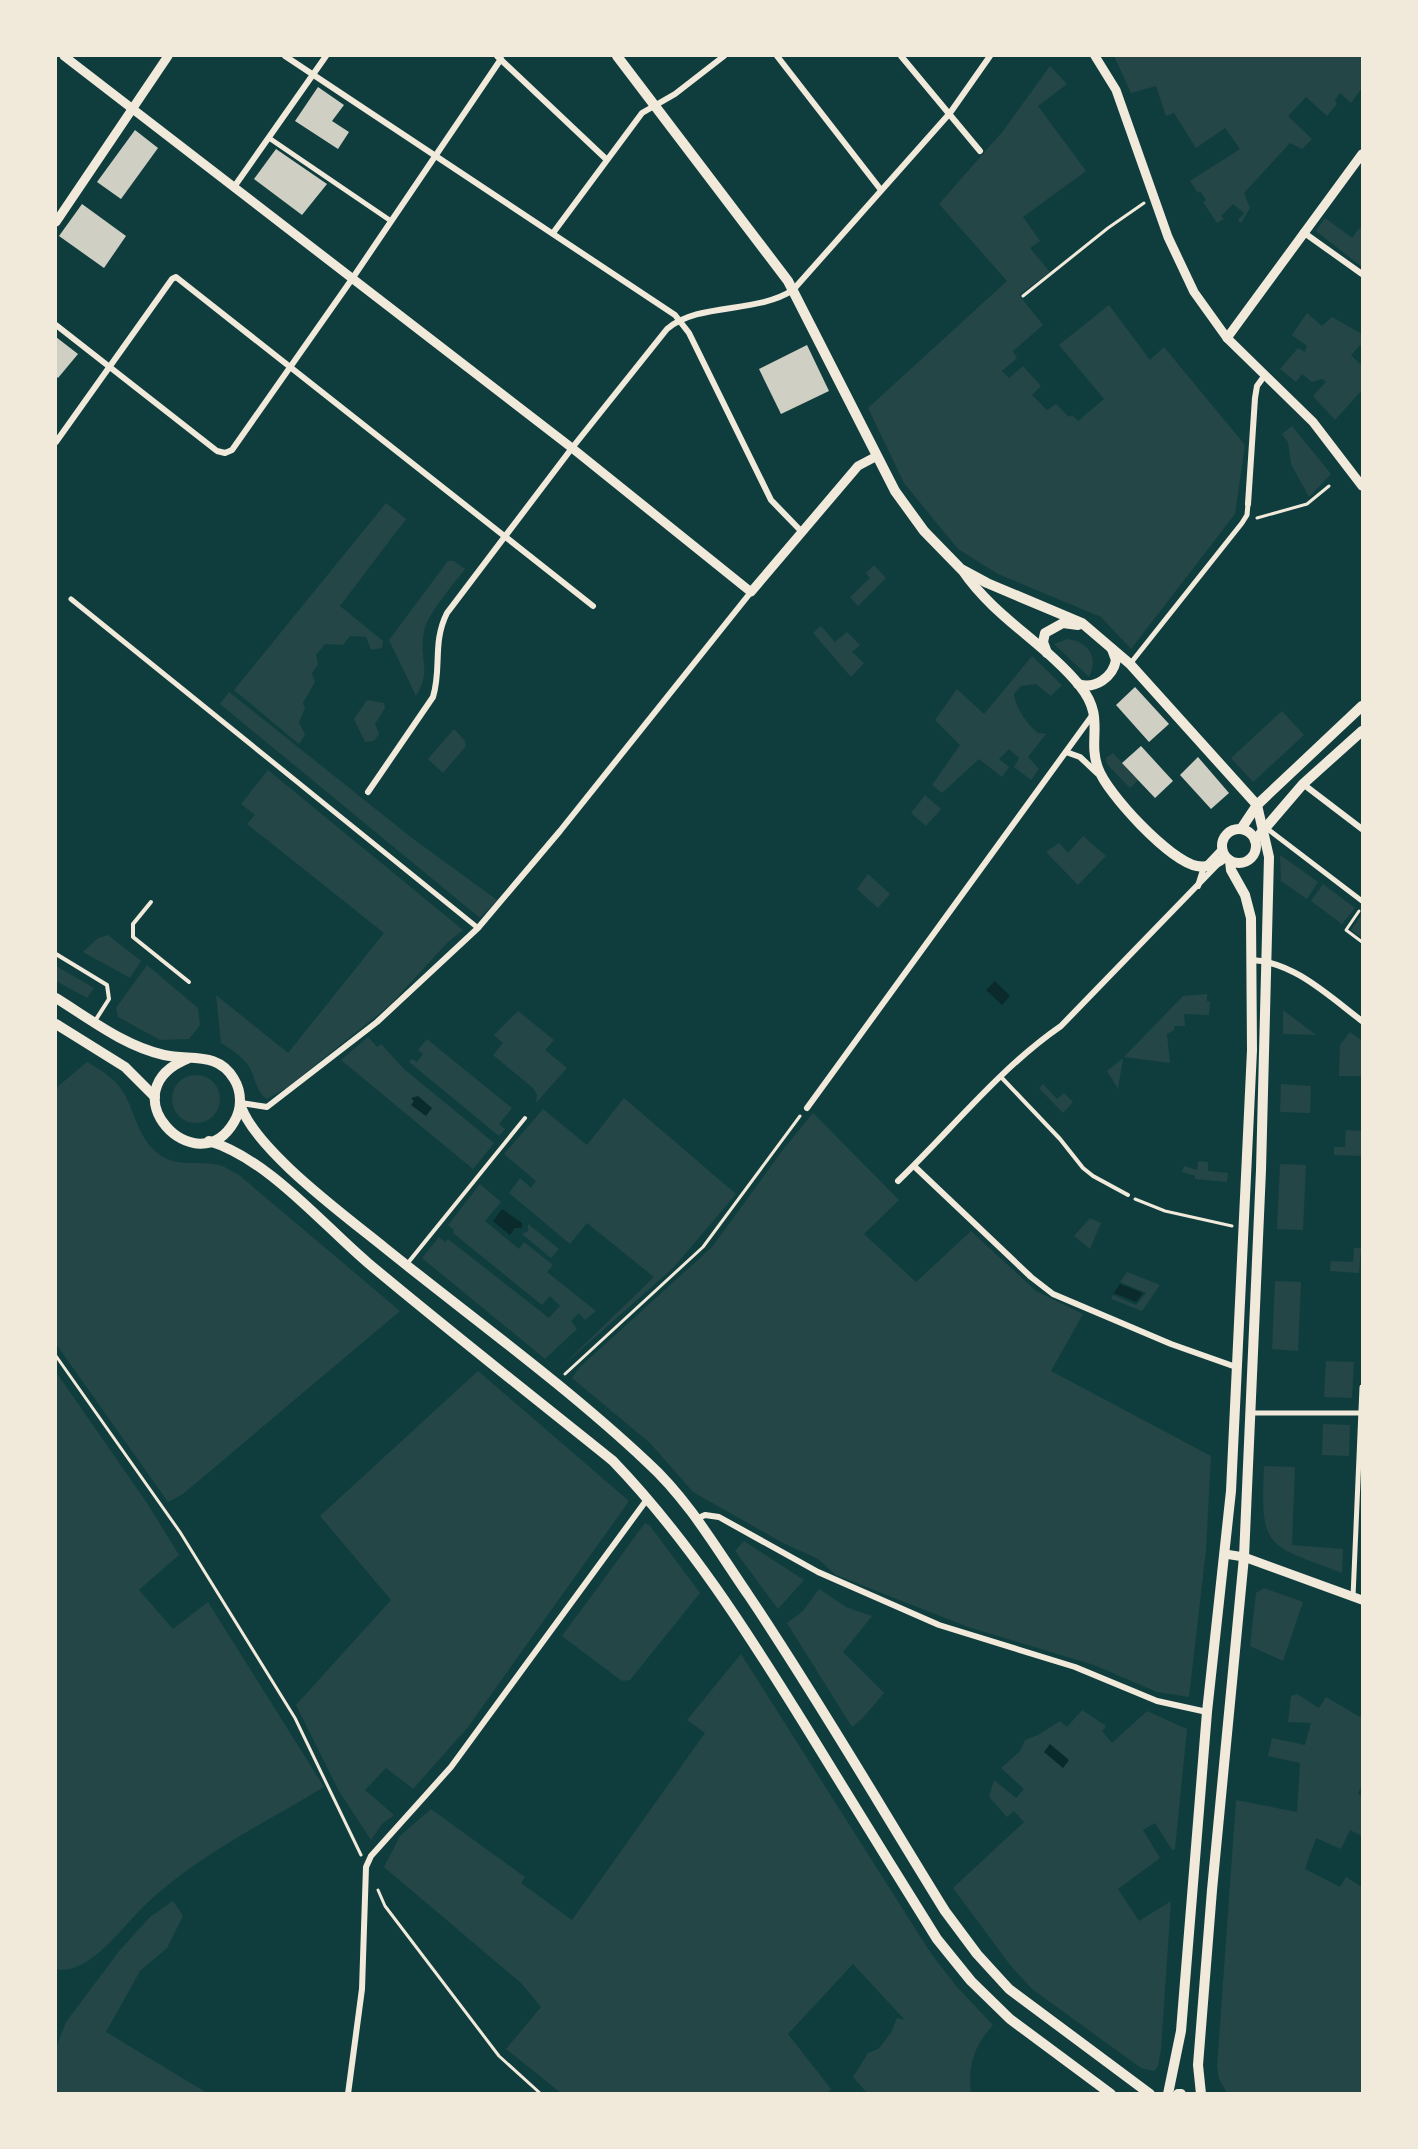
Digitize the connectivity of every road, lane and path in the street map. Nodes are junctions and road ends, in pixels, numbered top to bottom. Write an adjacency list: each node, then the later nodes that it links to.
1 (64, 56): 14 (street)
2 (168, 56): 14 (street)
3 (285, 56): 12 (street)
4 (326, 56): 12 (street)
5 (617, 56): 13 (main road)
6 (724, 56): 13 (street)
7 (777, 56): 22 (street)
8 (901, 56): 15 (street)
9 (990, 56): 15 (street)
10 (1095, 56): 23 (street)
11 (499, 57): 19 (street); 20 (street)
12 (313, 74): 16 (street); 19 (street)
13 (655, 104): 20 (street); 30 (main road)
14 (132, 109): 21 (street); 25 (street)
15 (950, 113): 17 (street); 22 (street)
16 (269, 138): 21 (street); 24 (street)
17 (980, 150)
18 (1362, 154): 26 (street)
19 (435, 156): 24 (street); 27 (street)
20 (606, 159): 27 (street)
21 (234, 187): 29 (street)
22 (881, 190): 30 (street)
23 (1154, 198): 31 (path); 34 (street)
24 (391, 221): 29 (street)
25 (56, 222)
26 (1303, 232): 28 (street); 34 (street)
27 (554, 233): 32 (street)
28 (1362, 274)
29 (352, 279): 35 (street); 39 (street)
30 (793, 290): 32 (street); 40 (main road)
31 (1023, 296)
32 (681, 320): 39 (street); 45 (street)
33 (56, 325): 36 (street)
34 (1227, 338): 37 (street)
35 (291, 367): 36 (street); 36 (street); 46 (street)
36 (109, 368): 38 (street)
37 (1265, 375): 42 (street); 43 (street)
38 (56, 442)
39 (572, 448): 46 (street); 48 (street)
40 (877, 456): 45 (street); 47 (main road)
41 (1329, 486): 44 (path)
42 (1362, 486)
43 (1248, 504): 44 (street)
44 (1244, 520): 54 (street)
45 (801, 531): 48 (street)
46 (505, 536): 50 (street); 62 (street)
47 (961, 569): 51 (main road); 53 (main road)
48 (751, 592): 76 (street)
49 (71, 599): 76 (street)
50 (593, 606)
51 (1084, 625): 52 (main road); 53 (main road)
52 (1110, 645): 54 (main road); 55 (main road)
53 (1051, 658): 55 (main road)
54 (1130, 664): 63 (main road)
55 (1078, 684): 57 (main road)
56 (1362, 706): 63 (main road)
57 (1094, 712): 59 (street); 60 (main road)
58 (1361, 737): 61 (main road)
59 (1066, 752): 60 (street); 90 (street)
60 (1104, 780): 70 (main road)
61 (1303, 784): 64 (main road); 66 (street)
62 (368, 792)
63 (1257, 805): 64 (main road); 65 (main road)
64 (1264, 826): 67 (main road); 68 (main road); 73 (street)
65 (1241, 829): 67 (main road); 69 (main road)
66 (1362, 830)
67 (1256, 842): 68 (main road); 69 (main road)
68 (1268, 852): 80 (main road)
69 (1224, 857): 71 (main road); 71 (street); 72 (street); 79 (main road)
70 (1186, 863): 71 (main road); 72 (street)
71 (1204, 867): 72 (street)
72 (1199, 884): 87 (street)
73 (1362, 901)
74 (151, 902): 81 (lane)
75 (1362, 907): 77 (path)
76 (478, 928): 89 (street)
77 (1362, 942)
78 (56, 954): 84 (lane)
79 (1251, 960): 80 (street); 96 (main road)
80 (1264, 960): 83 (street); 102 (main road)
81 (189, 982)
82 (56, 998): 84 (main road)
83 (1362, 1021)
84 (95, 1022): 86 (main road)
85 (56, 1024): 88 (main road)
86 (189, 1058): 88 (main road); 89 (main road)
87 (1001, 1077): 93 (street); 95 (lane)
88 (155, 1097): 92 (main road)
89 (240, 1102): 92 (main road); 97 (main road)
90 (807, 1108): 100 (path)
91 (525, 1118): 97 (lane)
92 (209, 1141): 104 (main road)
93 (914, 1166): 94 (street); 99 (street)
94 (898, 1181)
95 (1128, 1195): 96 (path)
96 (1243, 1227): 99 (main road)
97 (406, 1265): 100 (main road)
98 (56, 1356): 111 (path)
99 (1236, 1367): 106 (main road)
100 (556, 1385): 105 (main road)
101 (1362, 1387): 103 (street)
102 (1249, 1413): 103 (street); 107 (main road)
103 (1362, 1413): 108 (street)
104 (649, 1498): 111 (street); 114 (main road)
105 (695, 1519): 110 (street); 115 (main road)
106 (1225, 1554): 107 (street); 110 (main road)
107 (1244, 1557): 108 (street); 117 (main road)
108 (1353, 1597): 109 (street)
109 (1362, 1600)
110 (1206, 1712): 116 (main road)
111 (366, 1867): 112 (street); 113 (path)
112 (348, 2094)
113 (541, 2094)
114 (1111, 2094)
115 (1150, 2094)
116 (1168, 2094)
117 (1201, 2094)

